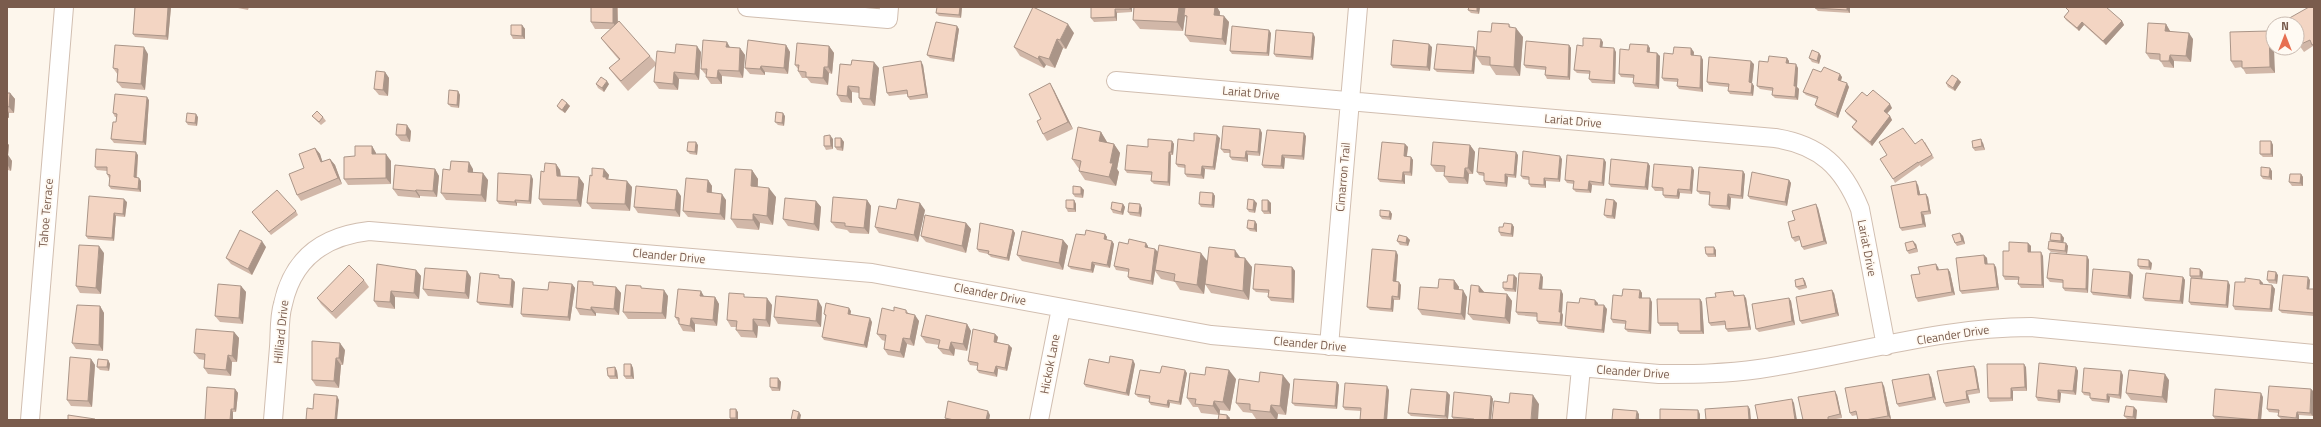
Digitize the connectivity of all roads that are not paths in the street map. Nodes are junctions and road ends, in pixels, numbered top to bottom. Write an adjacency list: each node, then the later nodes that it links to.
1 (64, 7): 13 (street, Tahoe Terrace)
2 (747, 7): 3 (street)
3 (890, 7)
4 (1358, 7): 6 (street, Cimarron Trail)
5 (1116, 81): 6 (street, Lariat Drive)
6 (1350, 101): 9 (street, Cimarron Trail); 10 (street, Lariat Drive)
7 (312, 252): 8 (street, Cleander Drive); 14 (street, Hilliard Drive)
8 (1061, 308): 9 (street, Cleander Drive); 15 (street, Hickok Lane)
9 (1328, 346): 12 (street, Cleander Drive)
10 (1886, 346): 11 (street, Cleander Drive); 12 (street, Cleander Drive)
11 (2314, 354)
12 (1581, 368): 16 (street)
13 (30, 420)
14 (273, 420)
15 (1040, 420)
16 (1576, 420)

